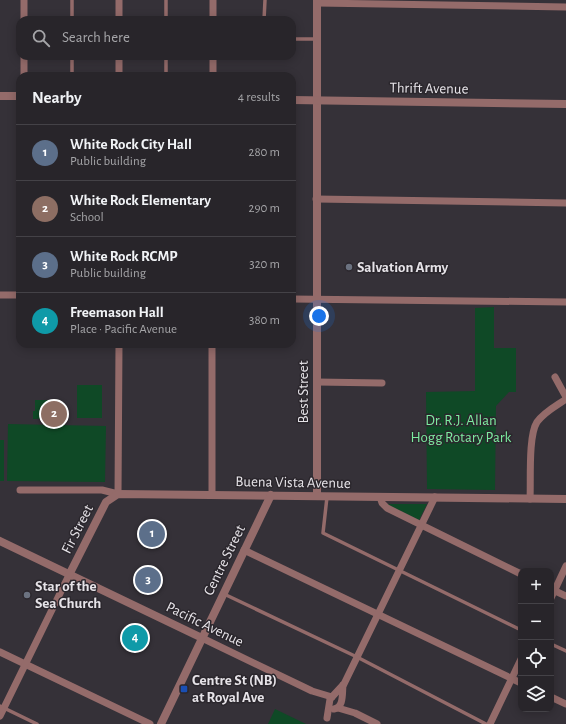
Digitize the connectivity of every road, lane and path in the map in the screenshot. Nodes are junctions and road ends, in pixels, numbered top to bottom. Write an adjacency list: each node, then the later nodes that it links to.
1 (24, 0): 9 (street)
2 (72, 0): 10 (lane)
3 (119, 0): 11 (street)
4 (166, 0): 12 (lane)
5 (213, 0): 13 (street)
6 (265, 0): 14 (lane)
7 (317, 2): 8 (street); 16 (street, Best Street)
8 (566, 7)
9 (24, 16)
10 (72, 16)
11 (119, 16)
12 (166, 16)
13 (213, 16)
14 (264, 16)
15 (296, 39): 16 (lane)
16 (316, 39): 30 (street, Best Street)
17 (24, 60): 22 (street)
18 (72, 60): 23 (lane)
19 (119, 60): 24 (street)
20 (166, 60): 25 (lane)
21 (213, 60): 26 (street)
22 (24, 72)
23 (72, 72)
24 (119, 72)
25 (166, 72)
26 (213, 72)
27 (0, 96): 28 (street)
28 (16, 96)
29 (296, 100): 30 (street, Thrift Avenue)
30 (316, 100): 31 (street, Thrift Avenue); 32 (street, Best Street)
31 (566, 104)
32 (316, 199): 33 (street); 37 (street, Best Street)
33 (566, 203)
34 (0, 295): 35 (street)
35 (16, 295)
36 (296, 299): 37 (street)
37 (316, 299): 38 (street); 42 (street, Best Street)
38 (566, 302)
39 (119, 348): 46 (street)
40 (212, 348): 47 (street)
41 (555, 377): 44 (street)
42 (317, 382): 43 (street); 49 (street, Best Street)
43 (382, 382)
44 (566, 398): 53 (street)
45 (20, 490): 46 (street, Buena Vista Avenue)
46 (118, 494): 47 (street, Buena Vista Avenue); 61 (street, Fir Street)
47 (212, 495): 48 (street, Buena Vista Avenue)
48 (271, 495): 49 (street, Buena Vista Avenue); 57 (street, Centre Street)
49 (317, 496): 50 (street, Buena Vista Avenue)
50 (327, 496): 51 (street, Buena Vista Avenue); 59 (lane)
51 (380, 496): 52 (street, Buena Vista Avenue); 55 (street)
52 (435, 497): 53 (street, Buena Vista Avenue); 55 (street)
53 (530, 499): 54 (street, Buena Vista Avenue)
54 (566, 499)
55 (422, 525): 59 (street); 60 (street)
56 (0, 541): 61 (street, Pacific Avenue)
57 (244, 550): 64 (street, Centre Street); 66 (street)
58 (566, 566): 62 (street)
59 (400, 570): 66 (street); 67 (lane)
60 (518, 573)
61 (69, 575): 68 (street, Pacific Avenue); 73 (street, Fir Street)
62 (554, 589)
63 (554, 593): 65 (street)
64 (223, 594): 68 (street, Centre Street); 72 (lane)
65 (566, 596)
66 (379, 614): 72 (street); 75 (street)
67 (518, 629)
68 (202, 638): 78 (street, Pacific Avenue); 88 (street, Centre Street)
69 (554, 645): 70 (lane)
70 (566, 651)
71 (0, 652): 73 (street)
72 (357, 657): 77 (street); 90 (lane)
73 (25, 664): 83 (street, Fir Street); 87 (street)
74 (518, 666): 75 (street)
75 (512, 678): 76 (street); 91 (street)
76 (518, 681)
77 (343, 685): 79 (street); 82 (street)
78 (312, 691): 79 (street, Pacific Avenue); 82 (street, Pacific Avenue)
79 (333, 697): 82 (street, Pacific Avenue)
80 (554, 698): 81 (street)
81 (566, 704)
82 (336, 705): 85 (street); 89 (street, Pacific Avenue)
83 (2, 707): 84 (street, Fir Street); 86 (lane)
84 (0, 716)
85 (326, 721)
86 (37, 724)
87 (150, 724)
88 (161, 724)
89 (377, 724)
90 (486, 724)
91 (490, 724)

